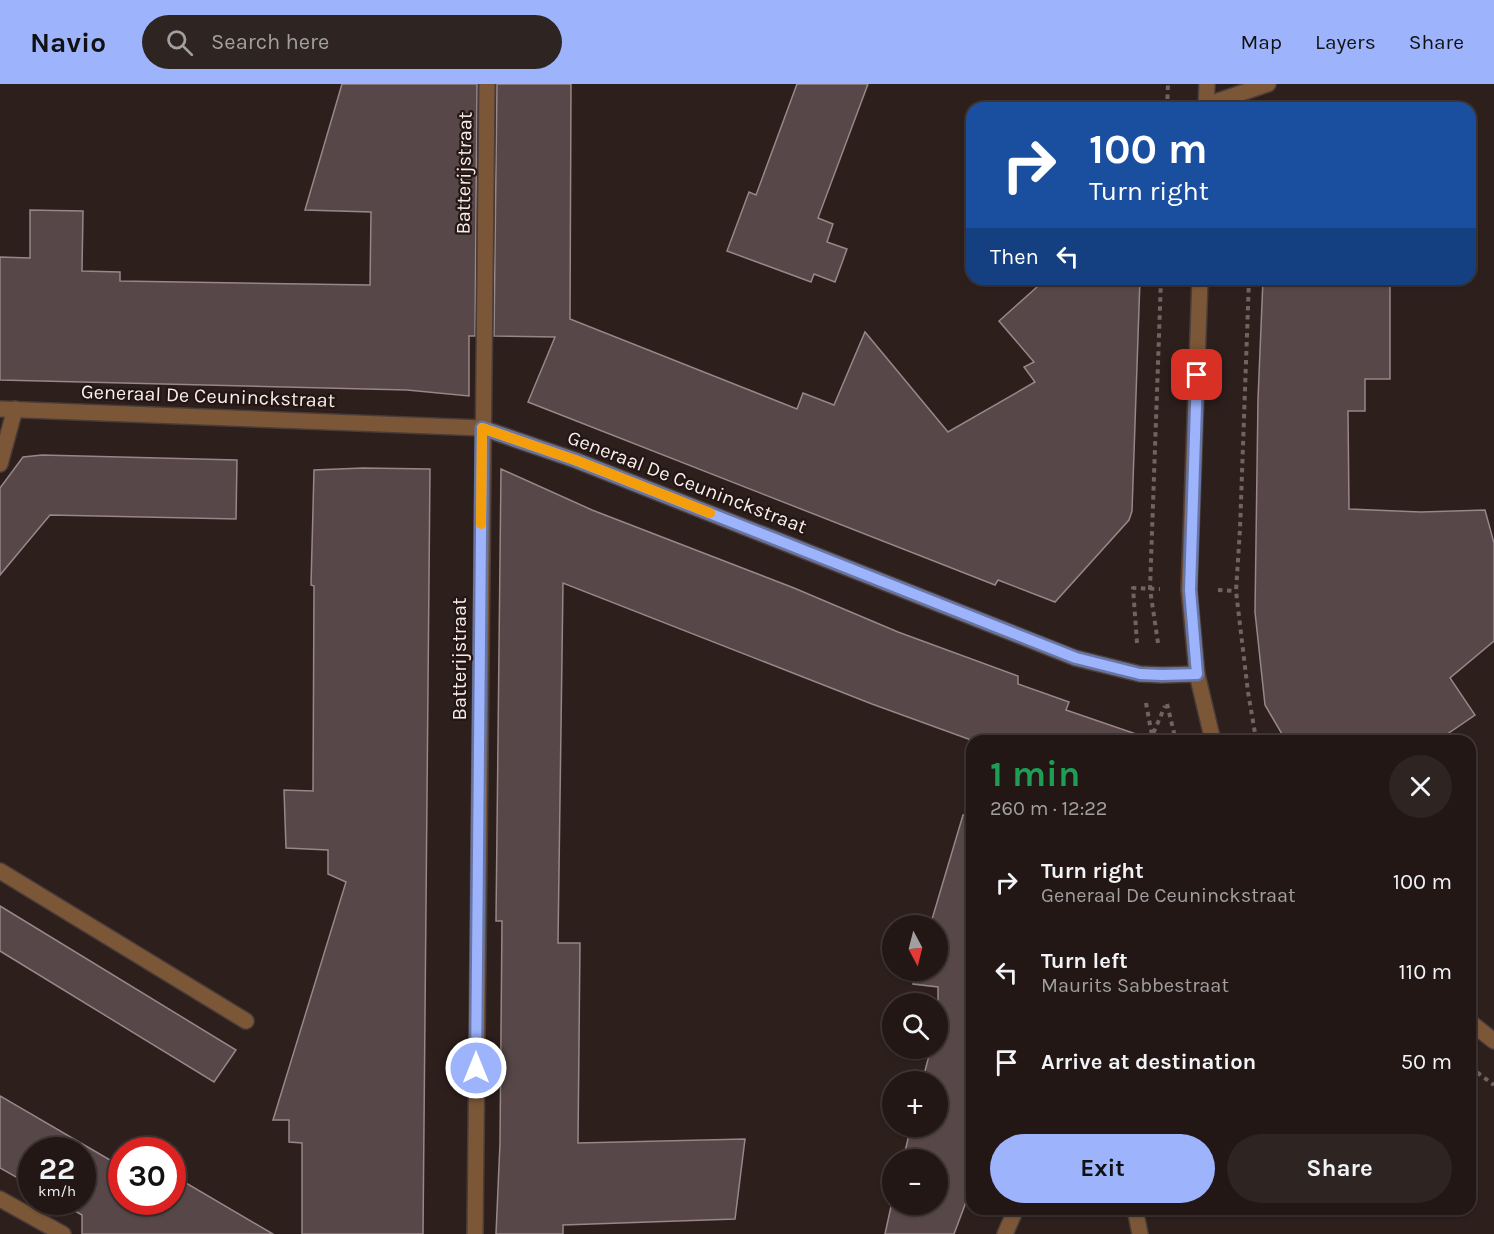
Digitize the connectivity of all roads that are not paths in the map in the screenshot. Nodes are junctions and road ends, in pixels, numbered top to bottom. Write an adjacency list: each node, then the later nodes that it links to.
1 (487, 84): 8 (street, Batterijstraat)
2 (1207, 84): 4 (street)
3 (1268, 84): 5 (street)
4 (1206, 102)
5 (1217, 102)
6 (1200, 285): 10 (street)
7 (8, 409): 8 (street, Generaal De Ceuninckstraat); 9 (street)
8 (482, 428): 10 (street, Generaal De Ceuninckstraat); 20 (street, Batterijstraat)
9 (0, 464)
10 (1197, 674): 11 (street)
11 (1212, 735)
12 (0, 871): 13 (street)
13 (246, 1021)
14 (1476, 1027): 15 (street)
15 (1494, 1041)
16 (0, 1199): 19 (street)
17 (1013, 1215): 21 (street)
18 (1137, 1215): 22 (street)
19 (63, 1234)
20 (475, 1234)
21 (1005, 1234)
22 (1140, 1234)

